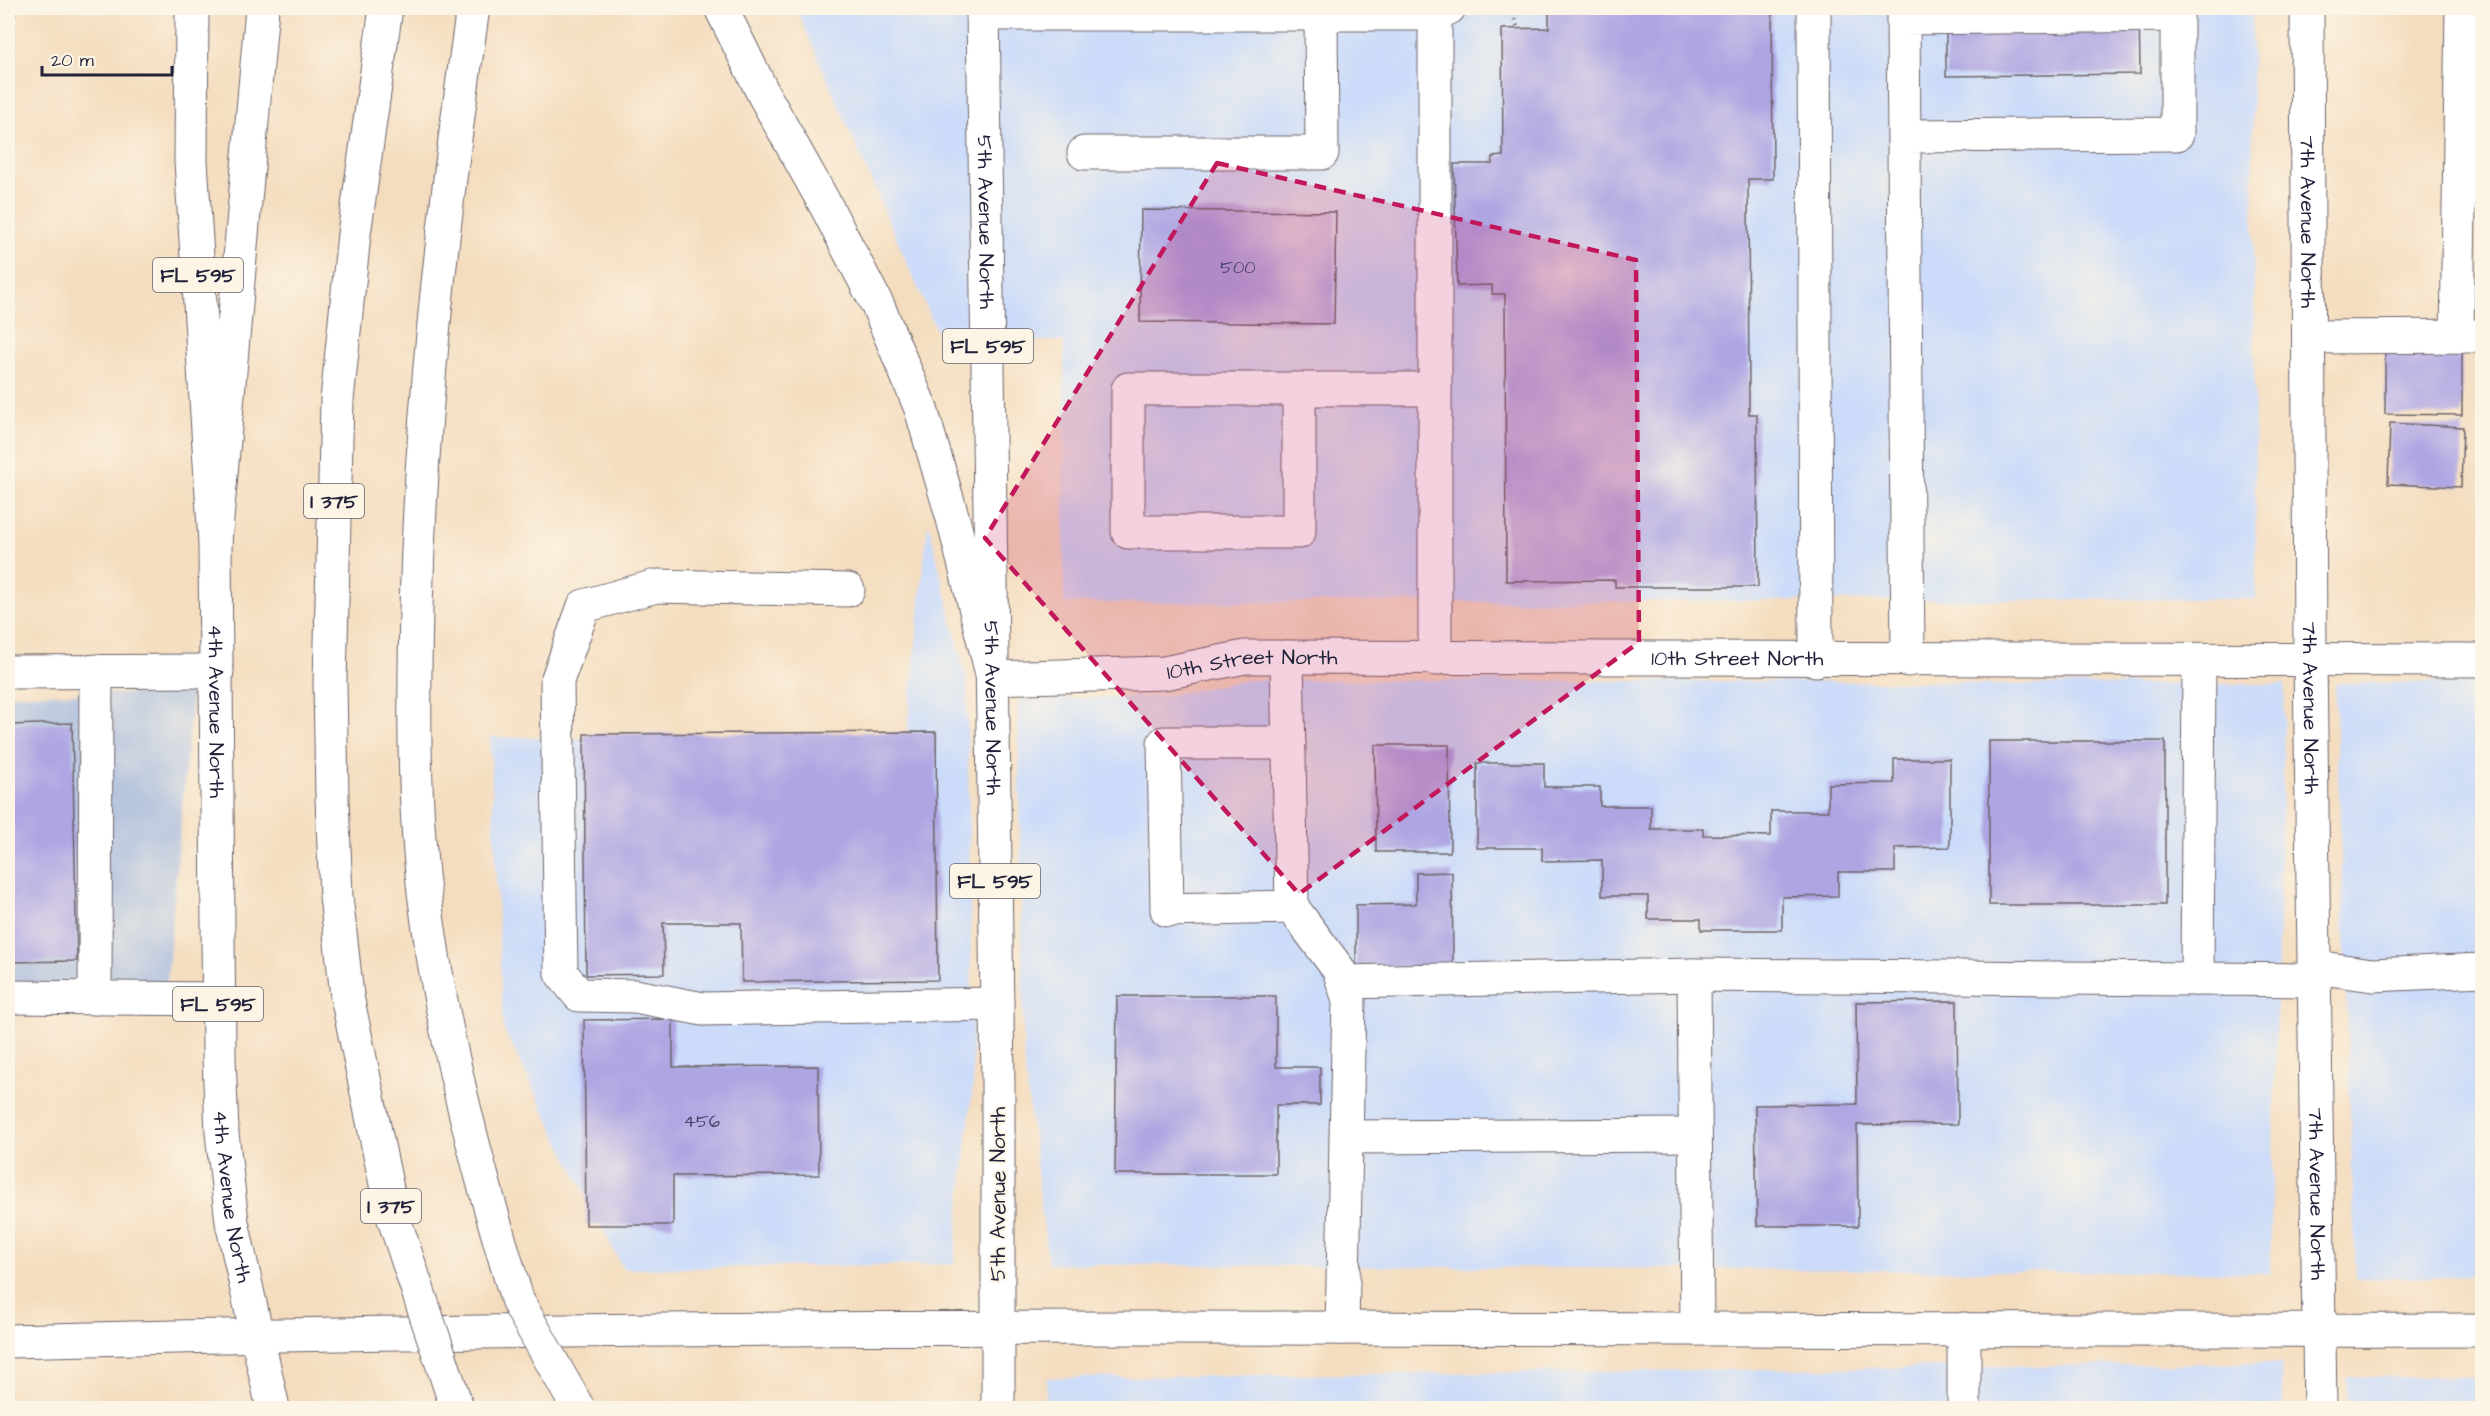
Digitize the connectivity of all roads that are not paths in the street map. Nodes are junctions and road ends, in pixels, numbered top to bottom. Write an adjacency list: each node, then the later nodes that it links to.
1 (192, 8): 19 (main road, 4th Avenue North / FL 595)
2 (262, 8): 19 (main road)
3 (386, 8): 55 (main road, I 375, bridge)
4 (473, 8): 45 (main road)
5 (721, 8): 31 (main road)
6 (1815, 8): 23 (main road)
7 (2307, 8): 16 (main road, 7th Avenue North)
8 (2462, 8): 15 (main road)
9 (983, 11): 10 (main road); 31 (main road, 5th Avenue North / FL 595)
10 (1261, 11): 12 (main road)
11 (1424, 11): 12 (main road); 18 (main road)
12 (1321, 14): 14 (main road)
13 (1906, 135): 13 (main road); 24 (main road)
14 (1084, 153)
15 (2470, 336): 16 (main road)
16 (2309, 337): 26 (main road, 7th Avenue North)
17 (1299, 389): 17 (main road); 18 (main road)
18 (1435, 389): 22 (main road)
19 (214, 542): 29 (main road, 4th Avenue North / FL 595)
20 (848, 590): 42 (main road)
21 (1287, 657): 22 (main road, 10th Street North); 31 (main road, 10th Street North); 32 (main road)
22 (1435, 658): 23 (main road, 10th Street North)
23 (1816, 660): 24 (main road, 10th Street North)
24 (1908, 660): 25 (main road, 10th Street North)
25 (2199, 660): 26 (main road, 10th Street North); 37 (main road)
26 (2310, 660): 27 (main road, 10th Street North); 35 (main road, 7th Avenue North)
27 (2482, 660)
28 (96, 671): 29 (main road); 30 (main road); 40 (main road)
29 (217, 671): 41 (main road, 4th Avenue North / FL 595)
30 (8, 672)
31 (993, 678): 42 (main road, 5th Avenue North / FL 595)
32 (1289, 743): 33 (main road); 33 (main road)
33 (1292, 907): 38 (main road)
34 (2482, 970): 35 (main road)
35 (2314, 973): 37 (main road); 50 (main road, 7th Avenue North)
36 (1694, 975): 37 (main road); 38 (main road); 43 (main road)
37 (2197, 979)
38 (1343, 982): 44 (main road)
39 (8, 997): 40 (main road)
40 (95, 998): 41 (main road)
41 (218, 999): 52 (main road, 4th Avenue North / FL 595)
42 (997, 1004): 46 (main road, 5th Avenue North / FL 595)
43 (1695, 1135): 44 (main road); 48 (main road)
44 (1346, 1137): 47 (main road)
45 (518, 1302): 56 (main road, bridge); 57 (main road, bridge)
46 (998, 1327): 47 (main road); 52 (main road); 58 (main road, 5th Avenue North / FL 595)
47 (1342, 1328): 48 (main road)
48 (1697, 1329): 49 (main road)
49 (1964, 1329): 50 (main road); 59 (main road)
50 (2318, 1330): 51 (main road); 60 (main road, 7th Avenue North)
51 (2482, 1330)
52 (258, 1334): 53 (main road); 54 (main road, 4th Avenue North / FL 595)
53 (8, 1341)
54 (273, 1408)
55 (457, 1408)
56 (553, 1408)
57 (578, 1408)
58 (998, 1408)
59 (1964, 1408)
60 (2320, 1408)

